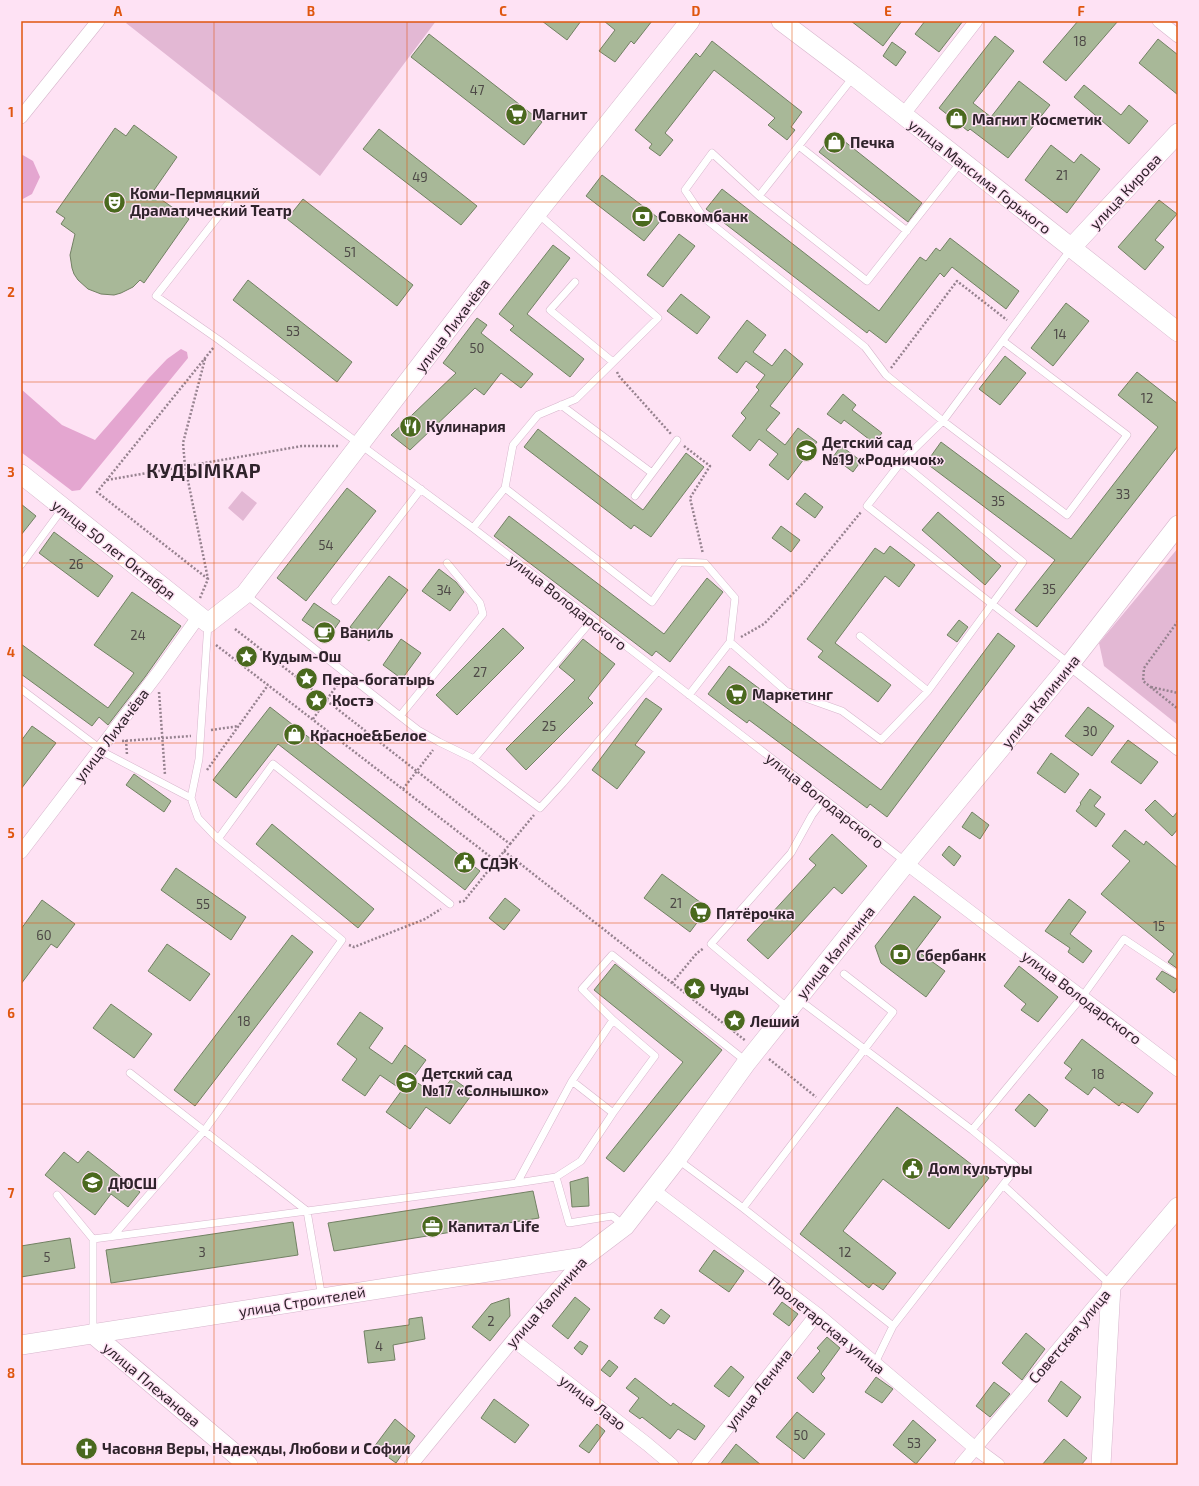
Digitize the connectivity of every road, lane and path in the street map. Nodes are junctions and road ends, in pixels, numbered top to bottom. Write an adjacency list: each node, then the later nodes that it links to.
1 (98, 21): 9 (street)
2 (690, 21): 15 (street, улица Лихачёва)
3 (781, 21): 7 (street, улица Максима Горького)
4 (976, 21): 8 (street)
5 (1159, 21): 6 (street)
6 (1178, 36)
7 (854, 76): 8 (street, улица Максима Горького); 11 (lane)
8 (903, 115): 12 (street, улица Максима Горького)
9 (21, 117)
10 (1178, 133): 17 (street, улица Кирова)
11 (799, 146): 13 (lane); 16 (lane)
12 (962, 161): 16 (lane); 17 (street, улица Максима Горького)
13 (759, 196): 16 (lane); 25 (lane)
14 (228, 204): 21 (lane, улица Володарского)
15 (537, 213): 24 (lane); 29 (street, улица Лихачёва)
16 (907, 231)
17 (1071, 248): 19 (lane); 20 (street, улица Максима Горького)
18 (575, 282): 24 (lane)
19 (1014, 325): 22 (lane); 25 (path)
20 (1178, 332)
21 (219, 340): 23 (path); 29 (lane, улица Володарского)
22 (1002, 341): 27 (lane); 27 (lane)
23 (206, 356): 31 (path); 34 (path)
24 (613, 362): 26 (lane); 28 (path)
25 (886, 375): 27 (lane)
26 (561, 405): 32 (lane); 35 (lane)
27 (943, 421): 30 (lane)
28 (677, 440): 32 (lane); 43 (path)
29 (360, 444): 31 (path); 36 (lane, улица Володарского); 46 (street, улица Лихачёва)
30 (900, 462): 38 (lane); 48 (lane)
31 (185, 466): 34 (path); 45 (path)
32 (652, 473): 37 (lane)
33 (21, 474): 39 (street, улица 50 лет Октября)
34 (107, 480): 45 (path)
35 (505, 488): 41 (lane); 43 (lane)
36 (421, 489): 41 (lane, улица Володарского); 47 (lane)
37 (635, 496)
38 (867, 506): 48 (lane); 54 (path)
39 (63, 508): 44 (lane); 51 (street, улица 50 лет Октября)
40 (1178, 525): 55 (street, улица Калинина)
41 (473, 528): 49 (lane, улица Володарского)
42 (447, 563): 67 (lane)
43 (705, 563): 54 (lane)
44 (21, 565)
45 (208, 579): 51 (path)
46 (245, 594): 51 (street, улица Лихачёва); 58 (lane)
47 (335, 601)
48 (992, 604): 55 (lane); 62 (lane)
49 (592, 620): 56 (lane, улица Володарского); 77 (lane)
50 (1178, 621): 60 (path)
51 (202, 622): 57 (street, улица Лихачёва); 59 (path); 71 (lane)
52 (236, 629): 65 (path)
53 (860, 636): 62 (lane)
54 (730, 642): 62 (lane); 64 (lane)
55 (1070, 664): 76 (street); 91 (street, улица Калинина)
56 (658, 671): 64 (lane, улица Володарского); 85 (lane)
57 (158, 673): 68 (street, улица Лихачёва); 72 (path)
58 (345, 674): 65 (path); 67 (lane)
59 (268, 685): 69 (path); 70 (path)
60 (1151, 687): 63 (path); 66 (path)
61 (21, 689): 75 (lane)
62 (928, 691)
63 (1178, 693)
64 (689, 695): 84 (lane, улица Володарского)
65 (326, 700): 69 (path); 79 (path)
66 (1178, 709)
67 (400, 716): 74 (lane)
68 (124, 718): 73 (path); 75 (street, улица Лихачёва)
69 (312, 719): 82 (path)
70 (239, 726): 71 (path); 80 (path)
71 (201, 731): 72 (path); 83 (lane)
72 (162, 739): 73 (path); 81 (path)
73 (126, 741): 75 (path); 78 (path)
74 (439, 742): 77 (lane); 79 (path)
75 (103, 745): 78 (lane); 89 (street, улица Лихачёва)
76 (1178, 749)
77 (474, 759): 85 (lane)
78 (128, 765): 81 (lane)
79 (417, 770): 82 (path); 87 (path)
80 (205, 775)
81 (166, 785): 83 (lane)
82 (403, 789): 90 (path)
83 (190, 798): 86 (lane)
84 (824, 799): 91 (lane, улица Володарского); 94 (lane)
85 (540, 808): 87 (path)
86 (218, 839): 92 (lane); 93 (lane)
87 (510, 844): 88 (path)
88 (504, 851): 90 (path); 97 (path)
89 (21, 852)
90 (496, 861): 92 (path)
91 (906, 862): 98 (street, улица Володарского); 99 (street, улица Калинина)
92 (450, 904): 93 (path)
93 (342, 940): 110 (lane)
94 (711, 944): 97 (path); 99 (lane)
95 (844, 974): 102 (lane)
96 (1178, 975): 98 (lane)
97 (672, 983): 101 (path)
98 (1082, 997): 104 (street, улица Володарского); 109 (lane)
99 (794, 1004): 102 (lane); 103 (street, улица Калинина)
100 (613, 1020): 103 (lane); 106 (lane); 108 (lane)
101 (749, 1043)
102 (864, 1049): 107 (lane); 109 (lane)
103 (755, 1059): 107 (path); 111 (street, улица Калинина)
104 (1178, 1070)
105 (130, 1073): 110 (lane)
106 (572, 1081): 108 (lane); 113 (lane)
107 (824, 1102): 118 (lane)
108 (613, 1113): 112 (lane)
109 (972, 1130): 114 (lane)
110 (204, 1131): 119 (lane); 121 (lane)
111 (677, 1159): 115 (street, улица Калинина); 118 (lane)
112 (556, 1177): 113 (lane); 120 (lane)
113 (517, 1183): 119 (lane)
114 (1003, 1185): 124 (lane); 127 (lane)
115 (653, 1190): 120 (street, улица Калинина); 126 (street, Пролетарская улица)
116 (57, 1195): 122 (lane)
117 (1178, 1207): 124 (street, Советская улица)
118 (743, 1208): 127 (lane)
119 (307, 1211): 121 (lane); 125 (lane)
120 (625, 1226): 123 (street, улица Калинина)
121 (114, 1236): 122 (lane)
122 (92, 1239): 128 (lane)
123 (584, 1257): 125 (street, улица Строителей); 129 (street, улица Калинина)
124 (1111, 1286): 132 (street, Советская улица); 139 (street)
125 (322, 1298): 128 (street, улица Строителей)
126 (817, 1314): 131 (street, Пролетарская улица); 136 (street, улица Ленина)
127 (893, 1326): 131 (lane)
128 (93, 1334): 130 (street, улица Строителей); 133 (street, улица Плеханова)
129 (513, 1340): 134 (street, улица Калинина); 135 (street, улица Лазо)
130 (21, 1345)
131 (875, 1363): 132 (street, Пролетарская улица)
132 (975, 1448): 137 (street, Советская улица); 138 (street, Пролетарская улица)
133 (248, 1465)
134 (411, 1465)
135 (672, 1465)
136 (698, 1465)
137 (961, 1465)
138 (998, 1465)
139 (1101, 1465)

